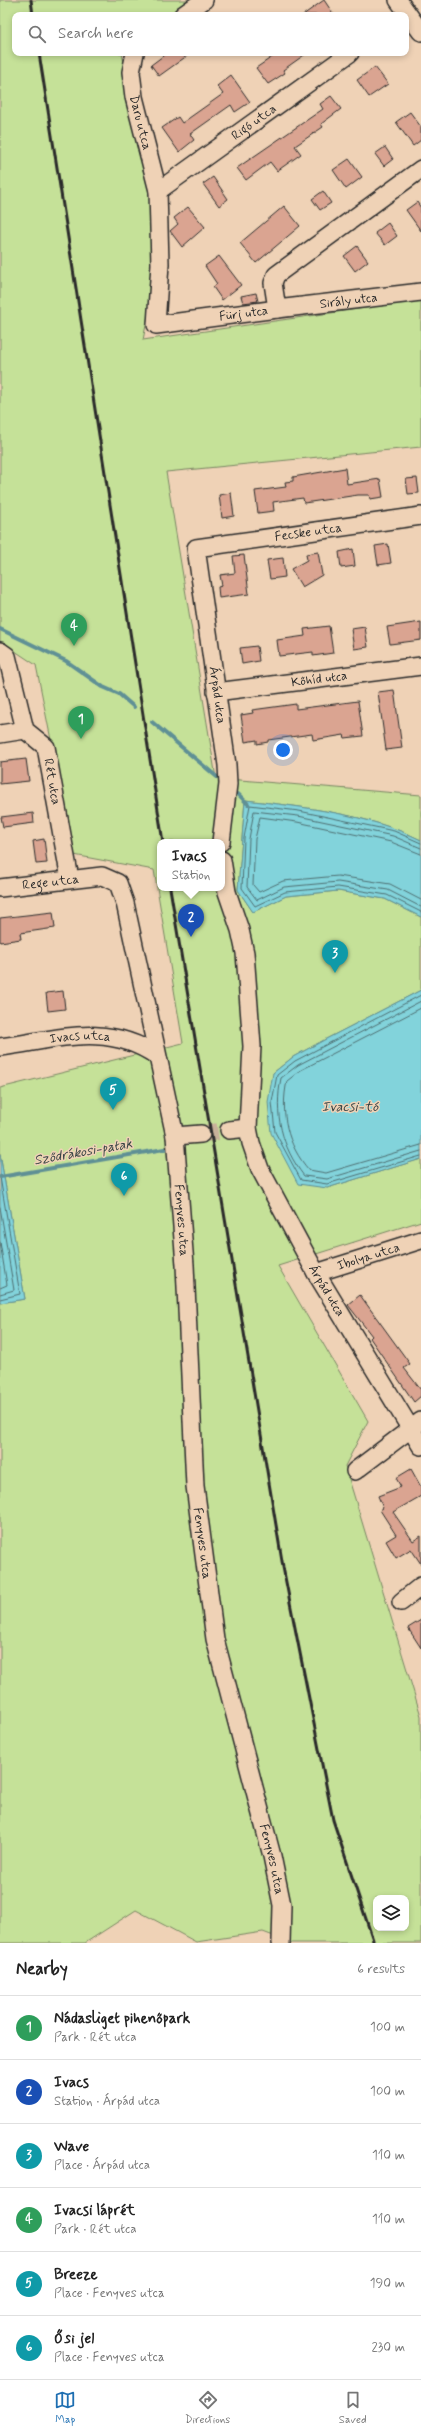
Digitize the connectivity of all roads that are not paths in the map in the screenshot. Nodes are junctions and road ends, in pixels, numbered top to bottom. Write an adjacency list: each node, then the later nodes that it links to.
1 (204, 0): 2 (street)
2 (187, 12)
3 (409, 17): 4 (street)
4 (421, 32)
5 (134, 56): 8 (street, Daru utca)
6 (346, 56): 8 (street, Rigó utca)
7 (421, 169): 10 (street, Fürj utca)
8 (158, 191): 10 (street, Fürj utca)
9 (421, 292): 10 (street, Sirály utca)
10 (276, 309)
11 (421, 516): 12 (street, Fecske utca)
12 (196, 548): 15 (street, Árpád utca)
13 (0, 651): 16 (street)
14 (421, 666): 15 (street, Kőhíd utca)
15 (216, 692): 18 (street, Árpád utca)
16 (25, 730): 17 (street); 20 (street, Rét utca)
17 (0, 734)
18 (221, 839)
19 (102, 876): 20 (street, Rege utca); 24 (street, Fenyves utca)
20 (70, 879): 22 (street, Rege utca)
21 (225, 879): 25 (street, Árpád utca)
22 (0, 888)
23 (0, 1047): 24 (street, Ivacs utca)
24 (157, 1056): 28 (street, Fenyves utca)
25 (248, 1128): 26 (street); 30 (street, Árpád utca)
26 (229, 1130)
27 (201, 1134): 28 (street)
28 (175, 1136): 36 (street, Fenyves utca)
29 (421, 1240): 30 (street, Ibolya utca)
30 (316, 1273): 31 (street, Árpád utca)
31 (415, 1425): 32 (street, Árpád utca); 33 (street)
32 (421, 1446)
33 (355, 1471)
34 (421, 1586): 35 (street)
35 (401, 1602)
36 (281, 1943)

